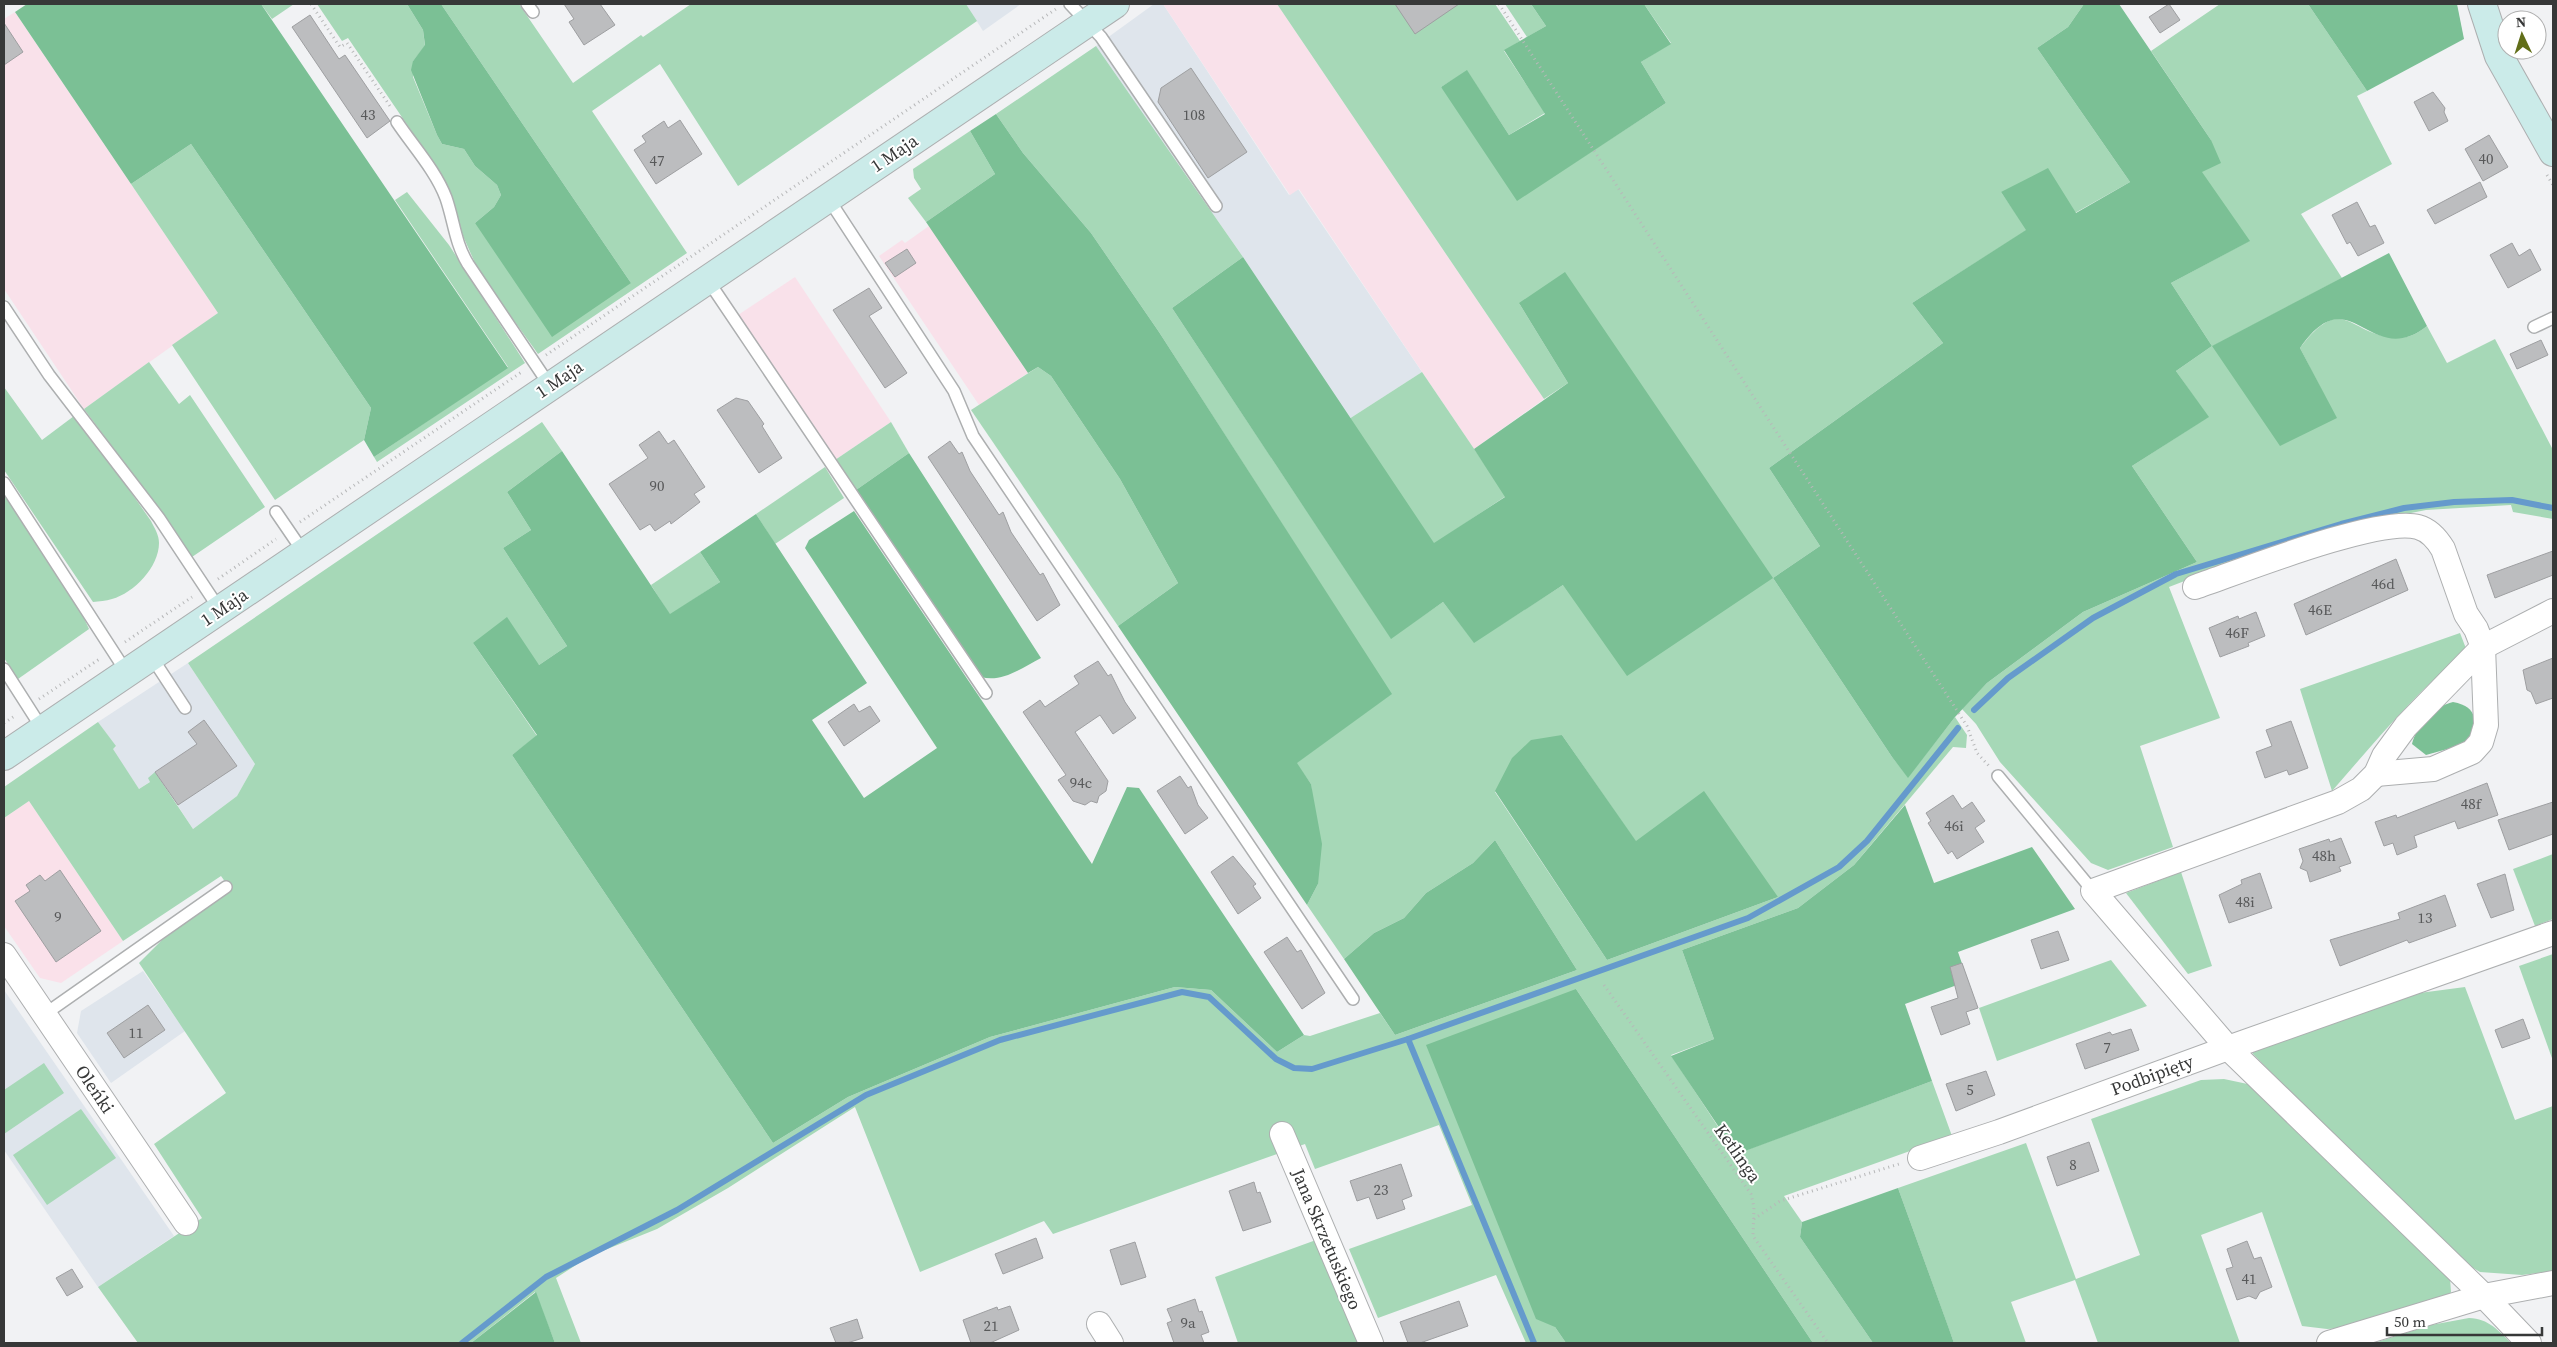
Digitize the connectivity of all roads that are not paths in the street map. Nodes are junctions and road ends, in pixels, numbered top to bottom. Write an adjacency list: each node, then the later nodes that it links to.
1 (1115, 4): 3 (main road, 1 Maja)
2 (2482, 4): 5 (main road)
3 (1078, 13): 6 (main road, 1 Maja); 7 (lane)
4 (397, 122): 12 (lane)
5 (2553, 152)
6 (828, 198): 8 (main road, 1 Maja); 33 (lane)
7 (1216, 206)
8 (706, 280): 12 (main road, 1 Maja); 23 (lane)
9 (4, 307): 17 (lane)
10 (2553, 318): 11 (lane)
11 (2534, 327)
12 (550, 386): 15 (main road, 1 Maja)
13 (4, 483): 22 (lane)
14 (276, 512): 15 (lane)
15 (304, 553): 17 (main road, 1 Maja)
16 (2194, 587): 19 (street)
17 (220, 610): 20 (main road, 1 Maja)
18 (2553, 611): 19 (street)
19 (2483, 646): 27 (street); 27 (street)
20 (151, 656): 22 (main road, 1 Maja); 24 (lane)
21 (4, 669): 25 (lane)
22 (127, 672): 25 (main road, 1 Maja)
23 (986, 693)
24 (185, 708)
25 (43, 730): 26 (main road, 1 Maja)
26 (4, 756)
27 (2376, 774): 30 (street)
28 (1998, 776): 30 (lane)
29 (226, 887): 34 (lane)
30 (2093, 891): 35 (street)
31 (2553, 933): 35 (street, Podbipięty)
32 (4, 955): 34 (street, Oleńki)
33 (1353, 999)
34 (45, 1014): 38 (street, Oleńki)
35 (2228, 1048): 37 (street, Podbipięty); 40 (street)
36 (1282, 1134): 41 (street, Jana Skrzetuskiego)
37 (1920, 1158)
38 (186, 1223)
39 (2553, 1283): 40 (street)
40 (2484, 1296): 42 (street); 43 (street)
41 (1372, 1343)
42 (2329, 1343)
43 (2529, 1343)

